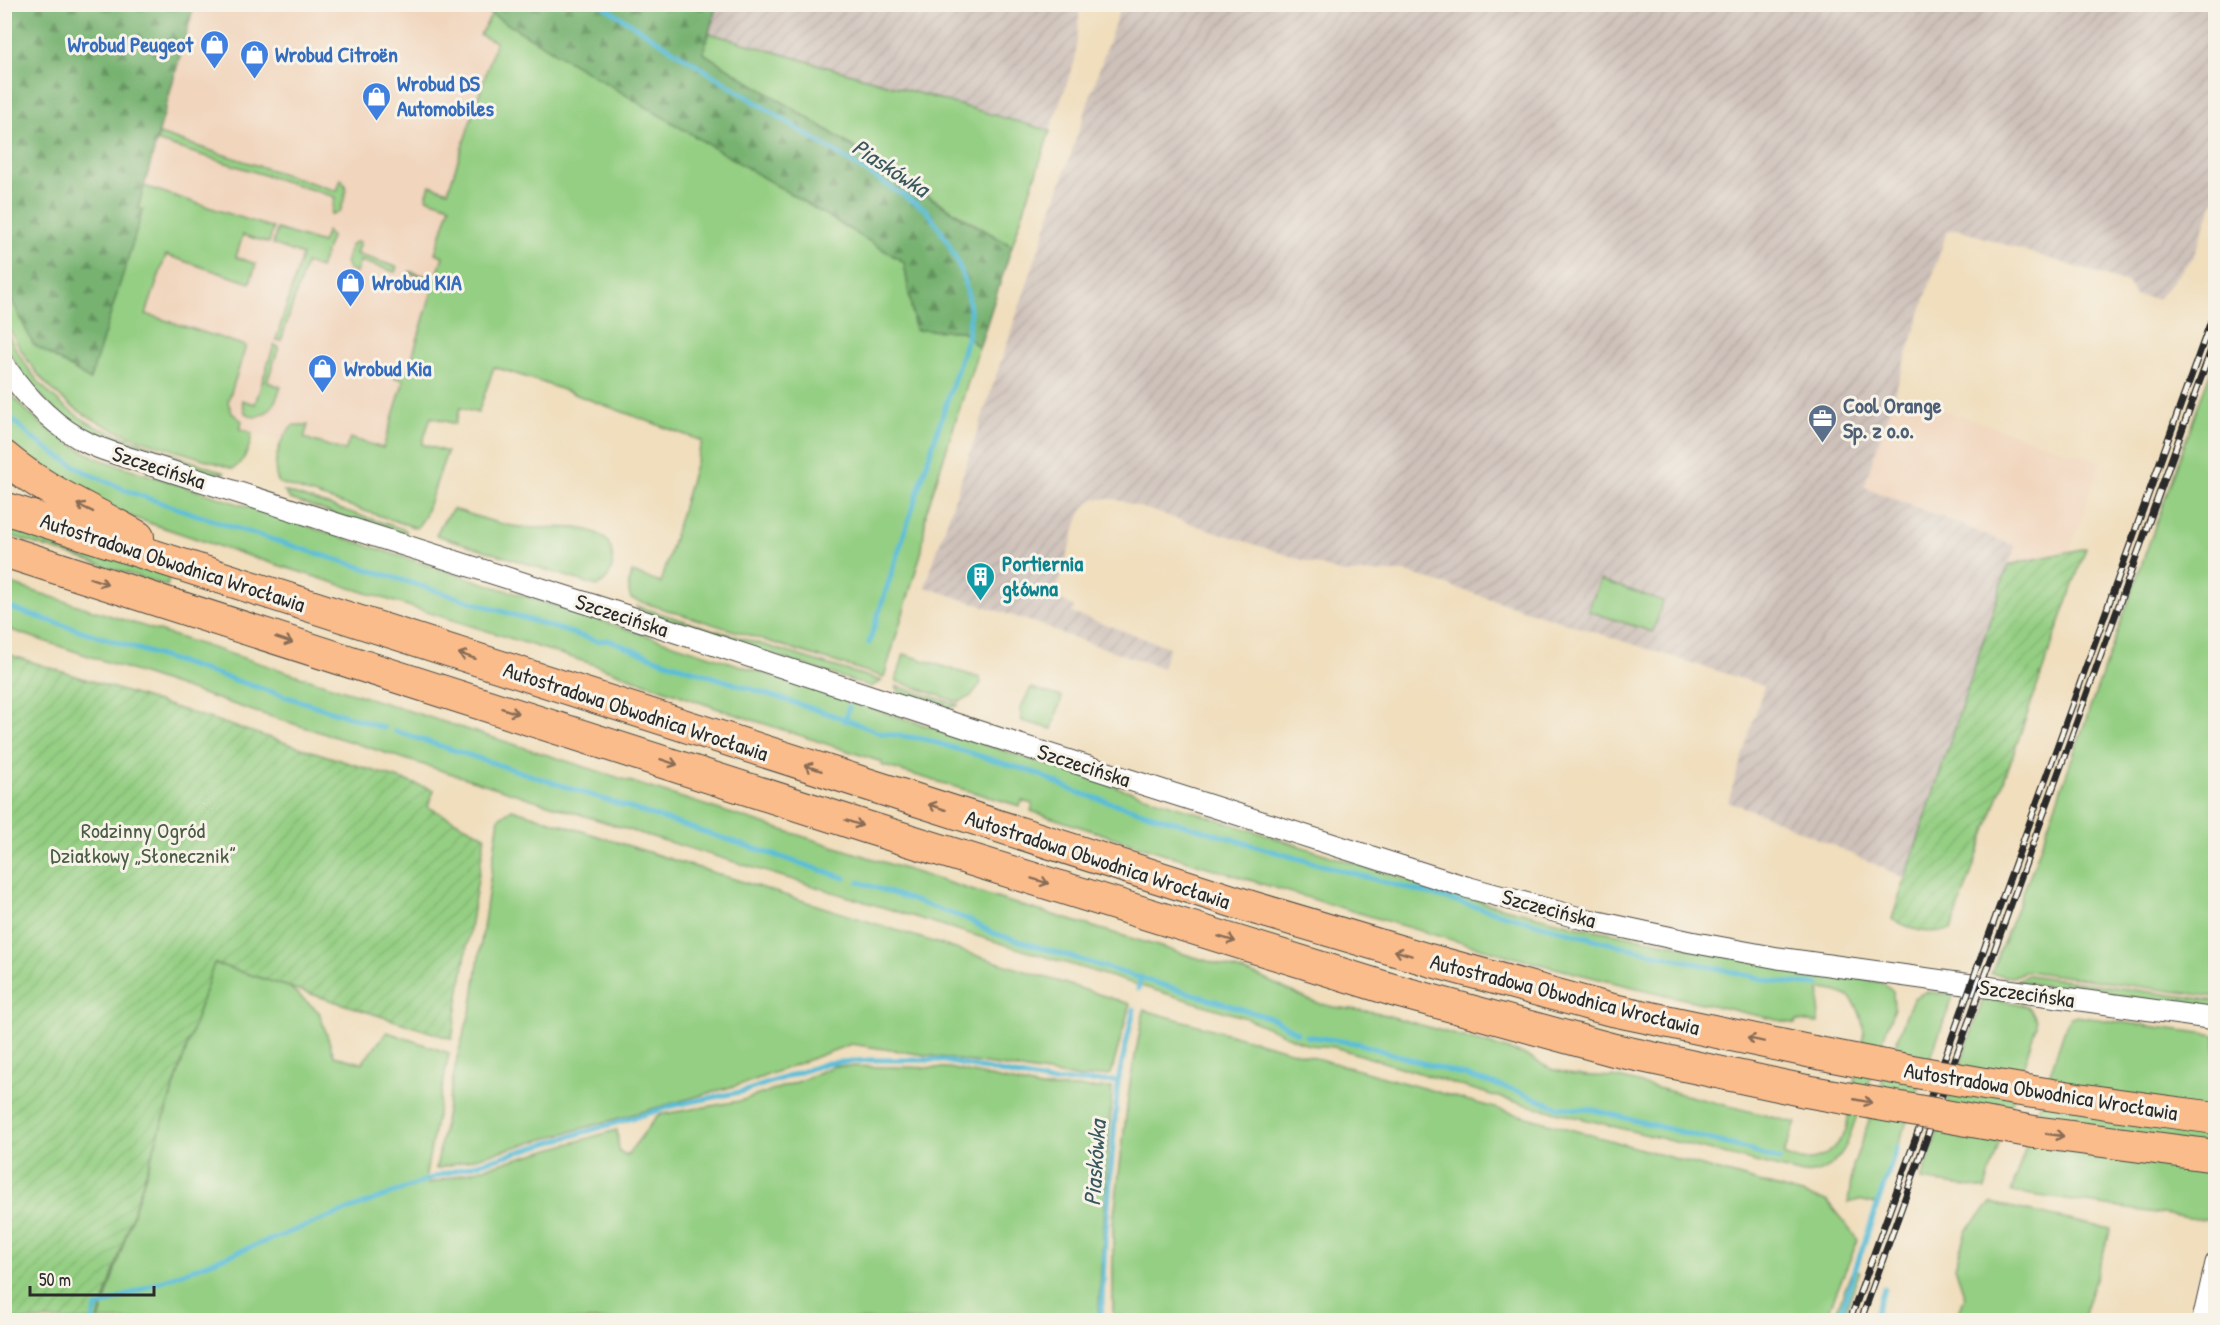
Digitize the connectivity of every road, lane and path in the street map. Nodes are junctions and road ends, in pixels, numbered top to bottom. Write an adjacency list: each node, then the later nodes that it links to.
1 (4, 365): 6 (street, Szczecińska)
2 (4, 456): 5 (highway, one-way to 2)
3 (4, 508): 5 (highway, Autostradowa Obwodnica Wrocławia)
4 (4, 552): 8 (highway, Autostradowa Obwodnica Wrocławia, one-way to 8, bridge)
5 (191, 567): 7 (highway, Autostradowa Obwodnica Wrocławia, one-way to 5, bridge)
6 (2216, 1019)
7 (2216, 1118)
8 (2216, 1156)
9 (2216, 1263): 10 (street)
10 (2203, 1320)

